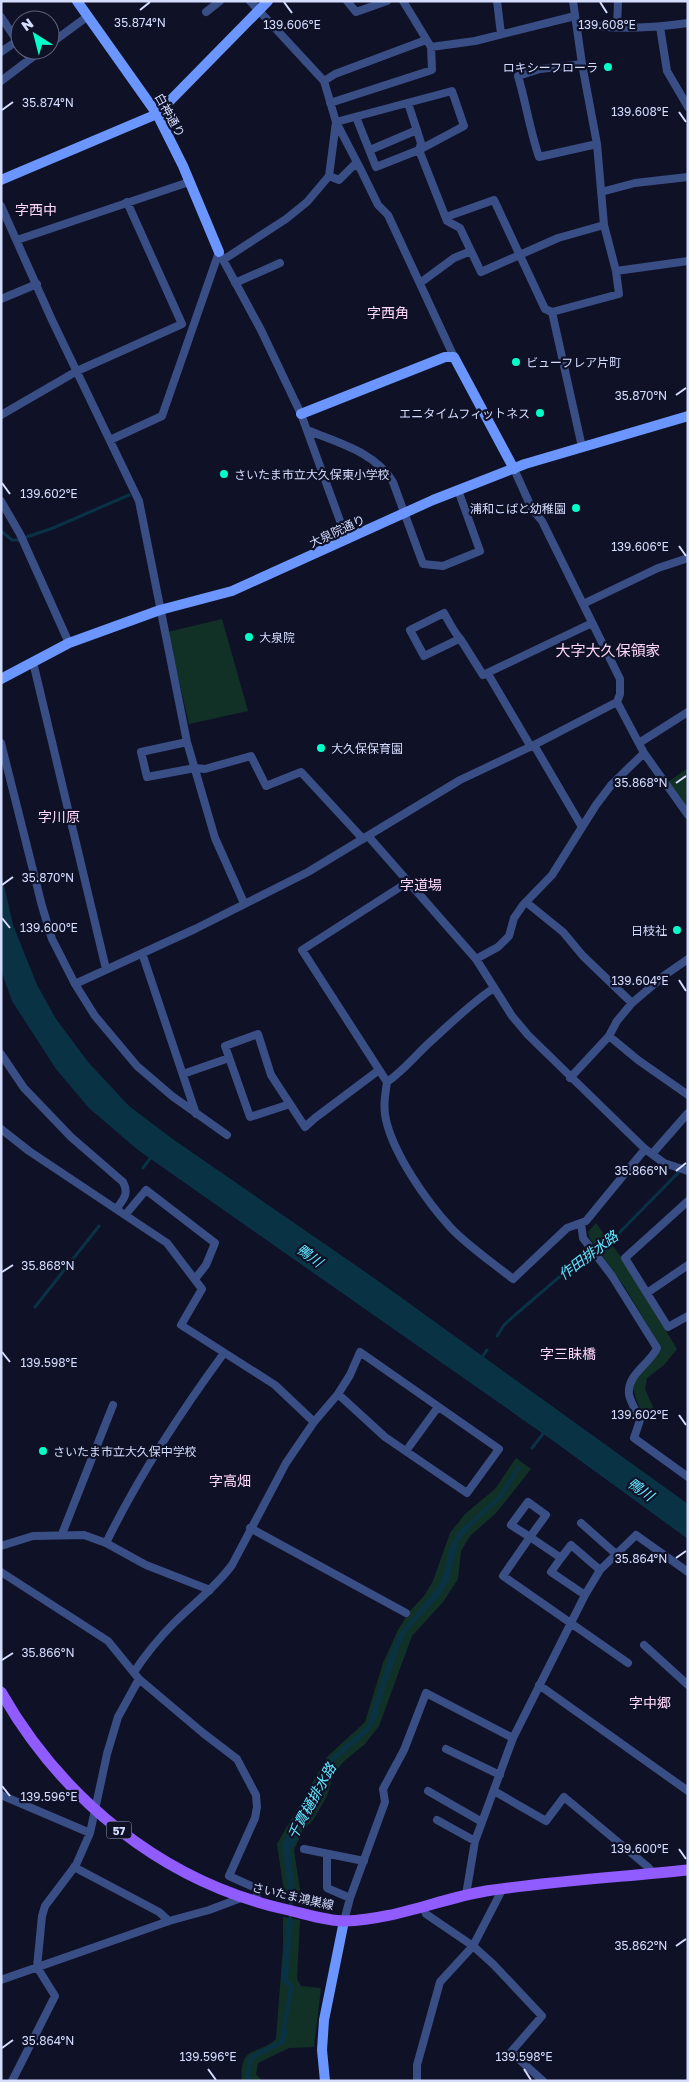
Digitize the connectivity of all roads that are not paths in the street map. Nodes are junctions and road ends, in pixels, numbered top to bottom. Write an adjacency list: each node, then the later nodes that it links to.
1 (77, 1): 13 (street, 白神通り)
2 (220, 1): 12 (street)
3 (250, 1): 11 (street)
4 (268, 1): 11 (street)
5 (347, 1): 6 (street)
6 (387, 1)
7 (403, 1): 22 (street)
8 (497, 1): 20 (street)
9 (574, 1): 15 (street)
10 (618, 1): 17 (street)
11 (258, 11): 27 (street); 31 (street)
12 (206, 12)
13 (88, 16): 21 (street); 31 (street, 白神通り)
14 (1, 17): 19 (street)
15 (576, 19): 17 (street); 20 (street); 25 (street)
16 (688, 23): 18 (street)
17 (617, 27): 18 (street)
18 (660, 27): 30 (street)
19 (10, 30)
20 (501, 34): 23 (street)
21 (60, 37)
22 (426, 40): 23 (street); 27 (street)
23 (431, 47): 28 (street)
24 (29, 60): 26 (street)
25 (582, 64): 35 (street); 35 (street)
26 (1, 81)
27 (324, 82): 28 (street)
28 (330, 103): 33 (street)
29 (408, 103): 32 (street); 34 (street); 37 (street)
30 (688, 107)
31 (157, 114): 41 (street); 42 (street, 白神通り)
32 (356, 117): 33 (street); 36 (street)
33 (336, 122): 38 (street); 39 (street)
34 (417, 130): 36 (street); 37 (street)
35 (596, 144): 43 (street)
36 (370, 150): 37 (street)
37 (419, 150): 46 (street)
38 (360, 168): 39 (street); 56 (street)
39 (329, 176): 51 (street)
40 (688, 177): 43 (street)
41 (1, 180)
42 (189, 182): 44 (street); 51 (street, 白神通り)
43 (601, 192): 47 (street)
44 (128, 202): 48 (street); 61 (street)
45 (1, 206): 48 (street)
46 (446, 217): 49 (street); 50 (street)
47 (604, 225): 50 (street); 54 (street)
48 (18, 240): 57 (street)
49 (471, 251): 50 (street); 56 (street)
50 (520, 254): 59 (street)
51 (221, 256): 55 (street); 66 (street)
52 (688, 261): 54 (street)
53 (280, 263): 55 (street)
54 (616, 271): 59 (street)
55 (235, 283): 62 (street)
56 (420, 283): 60 (street)
57 (37, 284): 58 (street); 61 (street)
58 (1, 299)
59 (552, 312): 67 (street)
60 (454, 357): 62 (street); 68 (street)
61 (77, 371): 63 (street); 66 (street)
62 (302, 414): 65 (street)
63 (1, 415)
64 (688, 416): 67 (street, 大泉院通り)
65 (307, 430): 71 (street); 72 (street)
66 (110, 440): 75 (street)
67 (582, 447): 68 (street, 大泉院通り)
68 (514, 469): 69 (street, 大泉院通り); 74 (street)
69 (458, 490): 71 (street, 大泉院通り); 71 (street)
70 (1, 501): 78 (street)
71 (404, 513): 72 (street, 大泉院通り)
72 (348, 540): 75 (street, 大泉院通り)
73 (688, 558): 74 (street)
74 (583, 604): 76 (street)
75 (160, 610): 78 (street, 大泉院通り); 84 (street)
76 (592, 622): 80 (street); 82 (street)
77 (459, 638): 77 (street); 80 (street)
78 (69, 643): 79 (street, 大泉院通り)
79 (33, 662): 81 (street, 大泉院通り); 99 (street)
80 (488, 674): 87 (street)
81 (1, 679)
82 (616, 702): 86 (street); 87 (street)
83 (688, 712): 86 (street)
84 (187, 742): 89 (street); 89 (street)
85 (1, 743): 100 (street)
86 (640, 743): 88 (street)
87 (532, 746): 91 (street); 92 (street)
88 (644, 752): 90 (street); 91 (street)
89 (195, 768): 92 (street); 95 (street)
90 (688, 815)
91 (582, 827): 94 (street)
92 (366, 838): 93 (street); 95 (street)
93 (408, 882): 97 (street); 106 (street)
94 (526, 902): 97 (street); 102 (street)
95 (244, 903): 96 (street)
96 (142, 953): 99 (street); 107 (street)
97 (476, 959): 101 (street)
98 (688, 959): 102 (street)
99 (106, 969): 100 (street)
100 (75, 984): 113 (street)
101 (494, 988): 108 (street); 109 (street)
102 (632, 1003): 103 (street)
103 (609, 1036): 108 (street); 110 (street)
104 (1, 1054): 119 (street)
105 (229, 1058): 107 (street); 111 (street); 111 (street)
106 (379, 1070): 109 (street); 111 (street)
107 (183, 1074): 113 (street)
108 (570, 1078): 116 (street)
109 (387, 1082): 121 (street)
110 (688, 1095)
111 (290, 1104)
112 (688, 1113): 116 (street)
113 (196, 1114): 115 (street)
114 (1, 1129): 119 (street)
115 (227, 1136)
116 (648, 1151): 117 (street); 121 (street)
117 (688, 1171)
118 (688, 1201): 124 (street)
119 (117, 1208): 120 (street)
120 (126, 1214): 123 (street); 123 (street)
121 (580, 1223): 132 (street)
122 (688, 1266): 124 (street)
123 (195, 1279): 126 (street)
124 (647, 1293): 125 (street)
125 (688, 1316)
126 (224, 1353): 130 (street); 137 (street)
127 (338, 1394): 129 (street); 130 (street); 131 (street)
128 (113, 1405): 135 (street)
129 (438, 1407): 131 (street); 131 (street)
130 (314, 1422): 134 (street)
131 (406, 1452)
132 (688, 1477)
133 (581, 1523): 139 (street)
134 (250, 1528): 144 (street); 146 (street)
135 (62, 1534): 137 (street); 138 (street)
136 (530, 1537): 136 (street); 140 (street); 147 (street)
137 (106, 1543): 144 (street)
138 (1, 1546)
139 (616, 1554): 141 (street); 143 (street)
140 (561, 1558): 141 (street); 145 (street)
141 (600, 1570): 145 (street)
142 (1, 1572): 150 (street)
143 (688, 1572)
144 (210, 1590): 150 (street)
145 (584, 1595): 147 (street)
146 (406, 1613)
147 (570, 1622): 149 (street); 152 (street)
148 (644, 1645): 153 (street)
149 (628, 1663)
150 (134, 1672): 151 (street)
151 (139, 1679): 162 (street); 177 (street)
152 (540, 1685): 155 (street); 160 (street)
153 (688, 1685)
154 (1, 1692): 162 (main road, さいたま鴻巣線 / 57)
155 (513, 1738): 157 (street); 169 (street)
156 (446, 1749): 157 (street)
157 (500, 1775): 159 (street)
158 (428, 1791): 164 (street)
159 (494, 1791): 164 (street); 172 (street)
160 (688, 1791)
161 (1, 1795): 165 (street)
162 (95, 1810): 165 (street); 175 (main road, さいたま鴻巣線 / 57)
163 (437, 1820): 166 (street)
164 (482, 1822): 166 (street)
165 (90, 1833): 170 (street)
166 (475, 1841): 174 (street)
167 (304, 1849): 168 (street)
168 (328, 1854): 169 (street); 176 (street)
169 (364, 1861): 176 (street)
170 (74, 1867): 179 (street); 182 (street)
171 (688, 1870): 172 (main road, さいたま鴻巣線 / 57)
172 (654, 1874): 173 (main road, さいたま鴻巣線 / 57)
173 (502, 1890): 174 (main road, さいたま鴻巣線 / 57); 181 (street)
174 (466, 1896): 178 (main road, さいたま鴻巣線 / 57)
175 (241, 1898): 177 (main road, さいたま鴻巣線 / 57); 179 (street)
176 (350, 1898): 180 (street)
177 (254, 1902): 180 (main road, さいたま鴻巣線 / 57)
178 (423, 1906): 180 (main road, さいたま鴻巣線 / 57); 181 (street)
179 (169, 1921): 182 (street)
180 (344, 1921): 185 (street)
181 (473, 1946): 186 (street); 187 (street)
182 (37, 1968): 183 (street); 184 (street)
183 (1, 1980)
184 (12, 2081)
185 (325, 2081)
186 (417, 2081)
187 (543, 2081)

